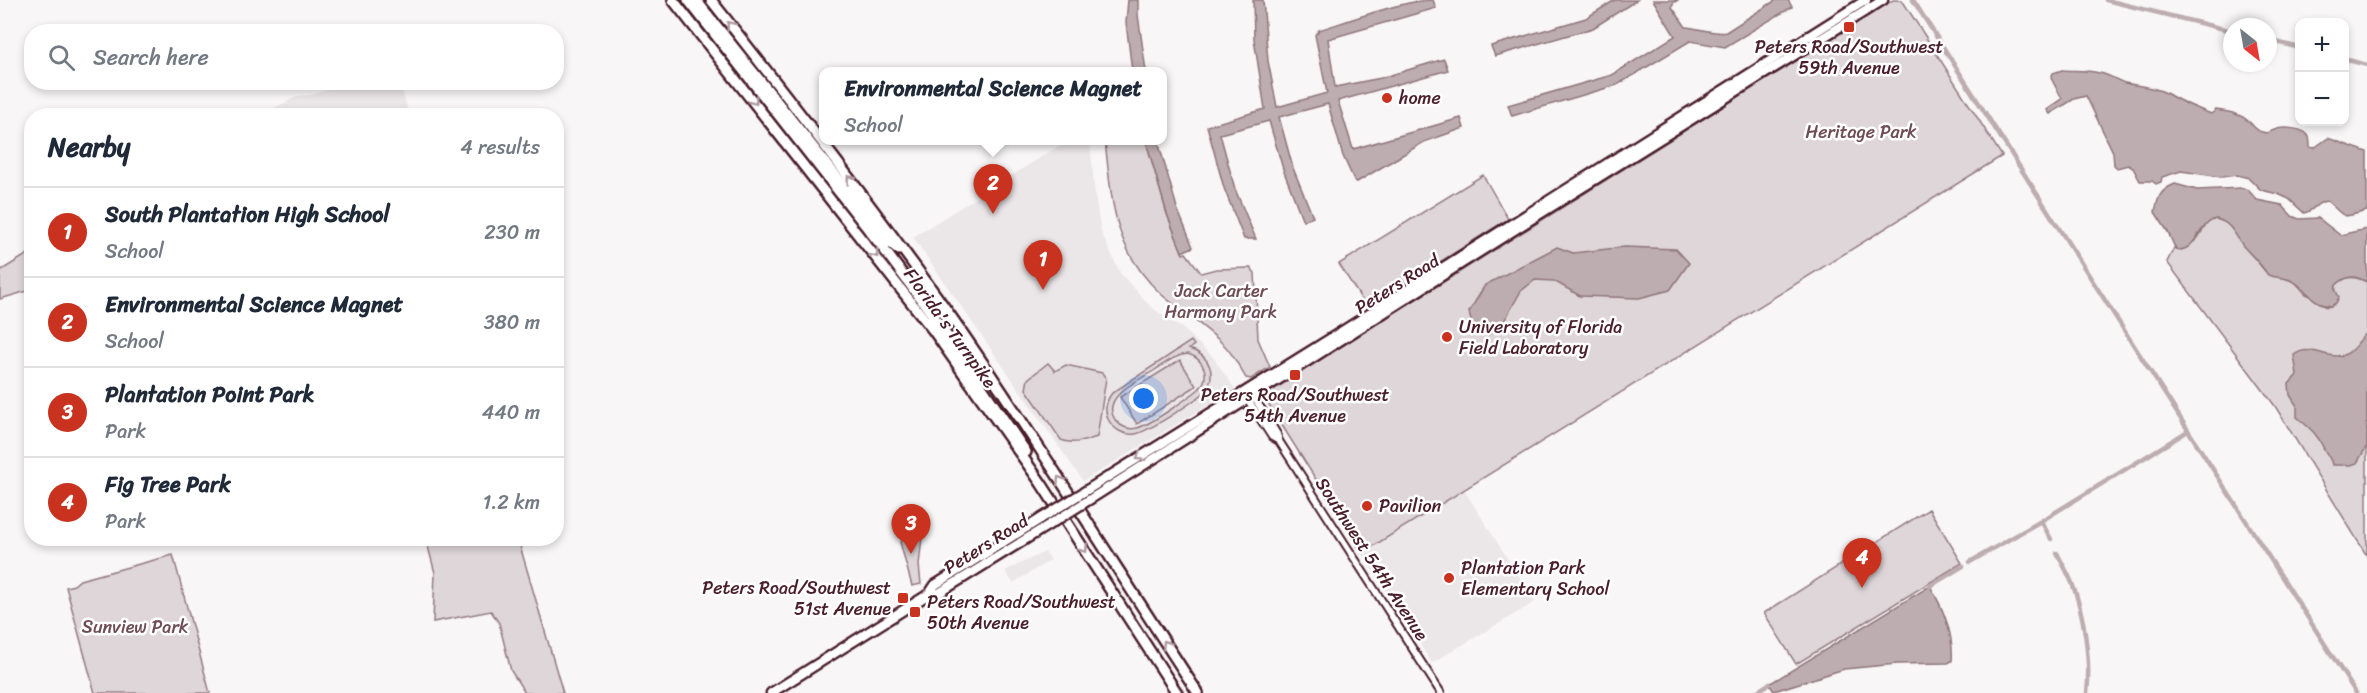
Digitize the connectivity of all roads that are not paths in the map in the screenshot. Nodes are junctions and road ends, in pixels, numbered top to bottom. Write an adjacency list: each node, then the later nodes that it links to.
1 (673, 0): 11 (highway, Florida's Turnpike, one-way to 11)
2 (688, 0): 11 (highway)
3 (696, 0): 9 (highway)
4 (711, 0): 7 (highway, Florida's Turnpike, one-way to 4)
5 (1866, 0): 10 (main road, Peters Road)
6 (1883, 0): 10 (main road, Peters Road)
7 (819, 137)
8 (826, 145): 9 (highway, Florida's Turnpike, one-way to 8)
9 (910, 259): 14 (highway, Florida's Turnpike, one-way to 9)
10 (1248, 393): 12 (main road, Peters Road, bridge); 15 (street, Southwest 54th Avenue)
11 (1041, 483): 13 (highway, Florida's Turnpike, one-way to 13)
12 (771, 693)
13 (1177, 693)
14 (1197, 693)
15 (1441, 693)

